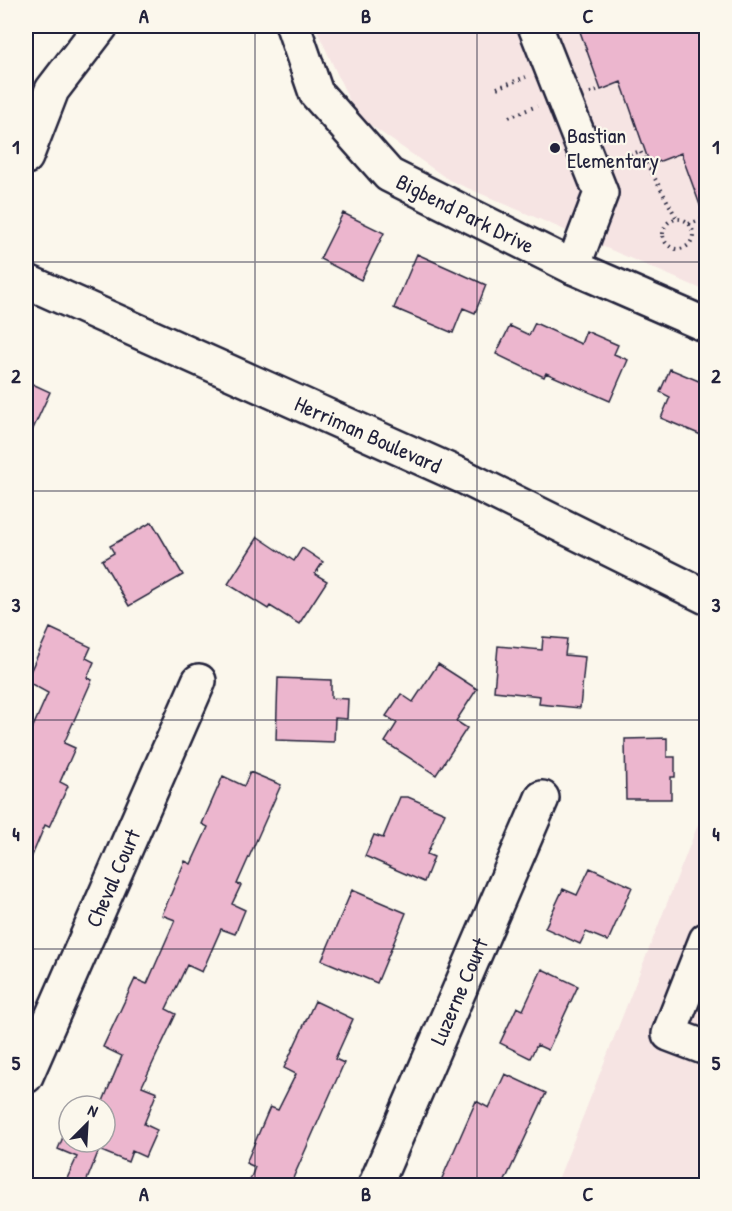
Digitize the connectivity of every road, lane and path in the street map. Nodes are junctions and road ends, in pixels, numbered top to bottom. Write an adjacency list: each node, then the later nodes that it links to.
1 (98, 26): 8 (street)
2 (292, 26): 13 (street, Bigbend Park Drive)
3 (535, 26): 13 (street)
4 (529, 75): 5 (path)
5 (497, 88)
6 (541, 104): 7 (path)
7 (509, 117)
8 (26, 158)
9 (615, 161): 10 (path)
10 (677, 219): 12 (path); 12 (path)
11 (706, 219): 12 (path)
12 (689, 224)
13 (573, 267): 15 (street, Bigbend Park Drive)
14 (26, 281): 16 (street, Herriman Boulevard)
15 (706, 325)
16 (706, 597)
17 (199, 681): 21 (street, Cheval Court)
18 (542, 798): 22 (street, Luzerne Court)
19 (706, 940): 20 (street)
20 (706, 1048)
21 (26, 1076)
22 (375, 1185)

